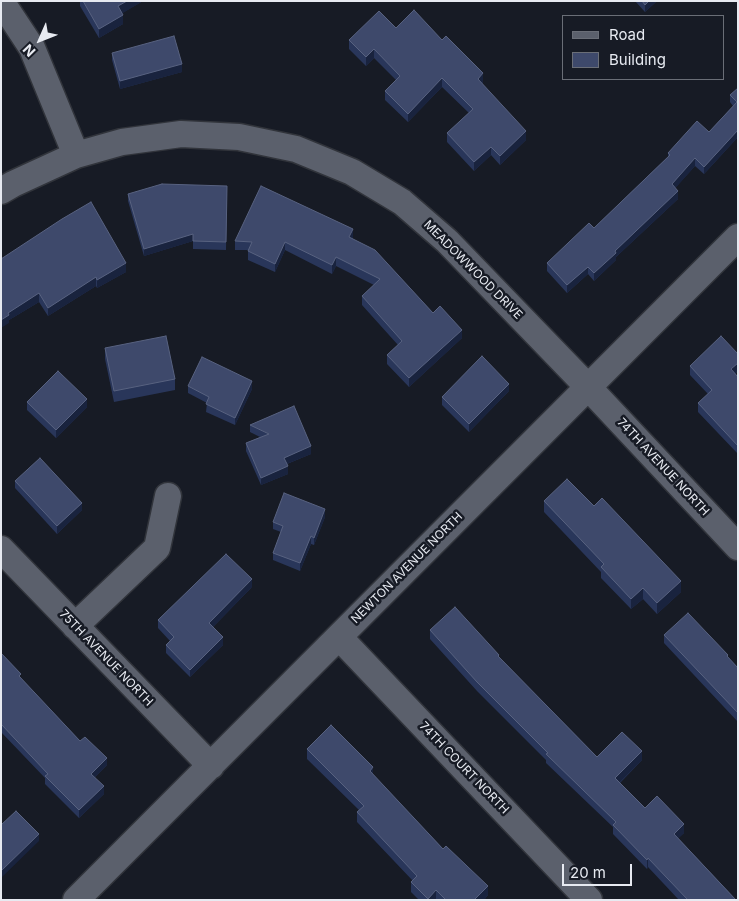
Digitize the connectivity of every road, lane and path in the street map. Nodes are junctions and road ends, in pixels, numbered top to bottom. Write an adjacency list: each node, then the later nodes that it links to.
1 (2, 1): 2 (street)
2 (76, 155): 3 (street, MEADOWWOOD DRIVE); 5 (street, MEADOWWOOD DRIVE)
3 (1, 191)
4 (738, 238): 5 (street, NEWTON AVENUE NORTH)
5 (588, 387): 7 (street, 74TH AVENUE NORTH); 10 (street, NEWTON AVENUE NORTH)
6 (168, 496): 9 (street)
7 (738, 547)
8 (1, 549): 9 (street, 75TH AVENUE NORTH)
9 (75, 626): 11 (street, 75TH AVENUE NORTH)
10 (338, 637): 11 (street, NEWTON AVENUE NORTH); 13 (street, 74TH COURT NORTH)
11 (210, 766): 12 (street, NEWTON AVENUE NORTH)
12 (76, 900)
13 (589, 900)

